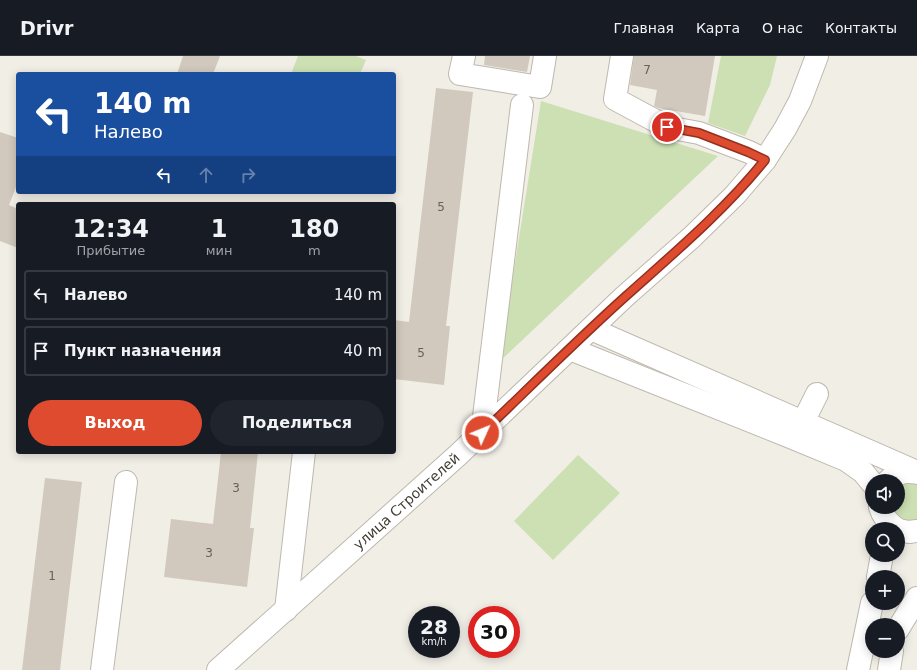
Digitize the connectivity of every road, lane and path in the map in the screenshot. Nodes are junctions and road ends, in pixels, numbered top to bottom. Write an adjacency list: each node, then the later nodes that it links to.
1 (464, 56): 2 (street)
2 (545, 56)
3 (622, 56): 6 (street)
4 (817, 56): 6 (street, улица Строителей)
5 (522, 104): 11 (street)
6 (765, 160): 7 (street, улица Строителей)
7 (591, 329): 8 (street, улица Строителей); 10 (street)
8 (570, 349): 11 (street, улица Строителей); 14 (street)
9 (817, 394): 10 (street)
10 (804, 422): 13 (street)
11 (482, 433): 20 (street, улица Строителей)
12 (304, 454): 20 (street)
13 (917, 472): 15 (street)
14 (865, 474)
15 (897, 474)
16 (126, 482): 24 (street)
17 (905, 531): 18 (street)
18 (917, 531)
19 (917, 598): 22 (street)
20 (286, 610): 25 (street, улица Строителей)
21 (871, 610): 26 (street)
22 (905, 618)
23 (891, 658): 27 (street)
24 (102, 670)
25 (218, 670)
26 (858, 670)
27 (889, 670)

